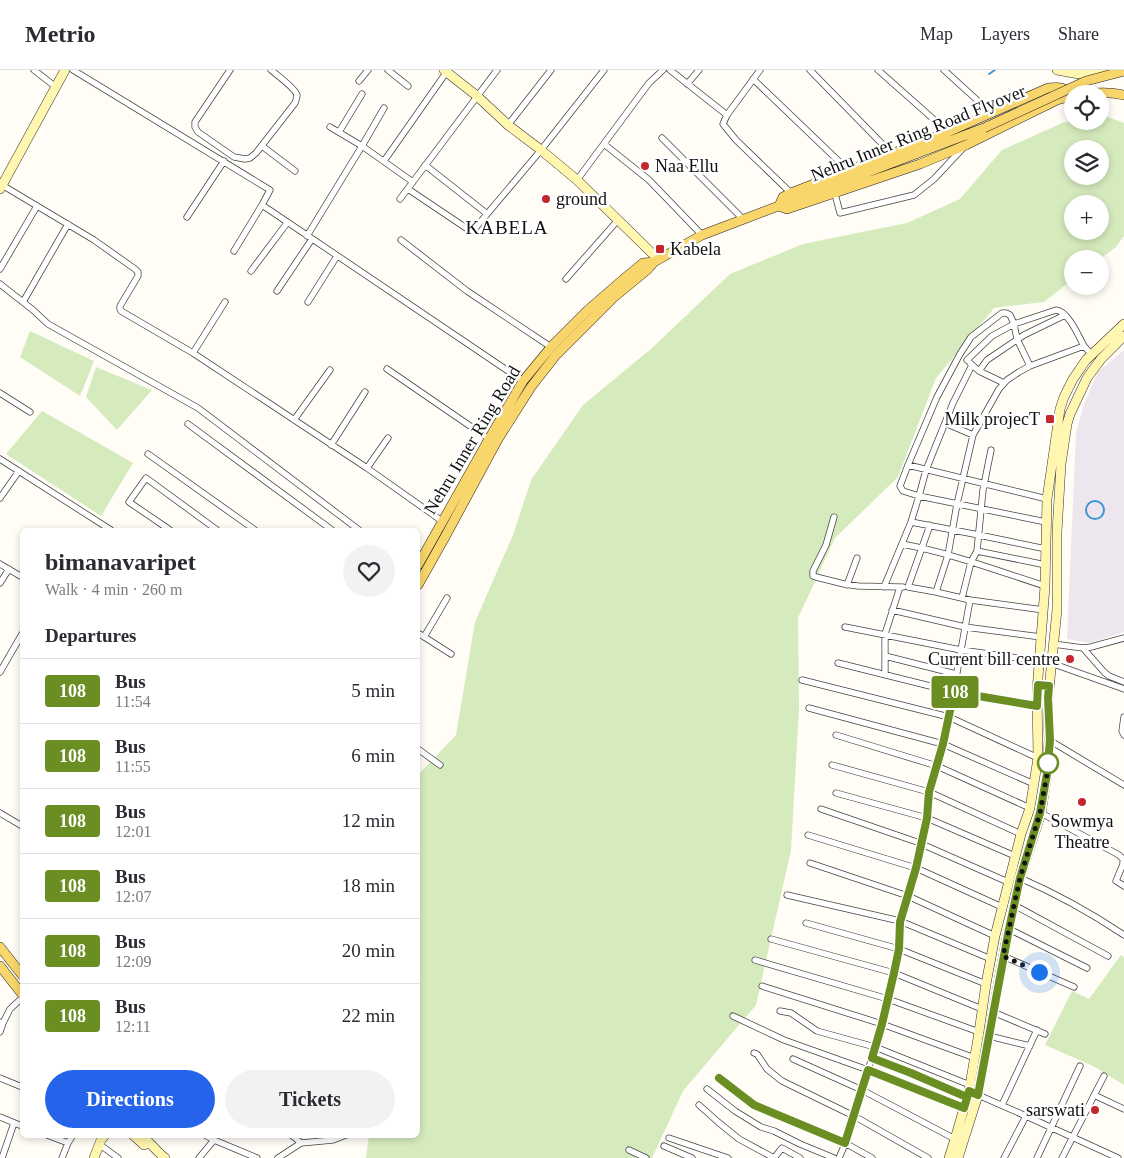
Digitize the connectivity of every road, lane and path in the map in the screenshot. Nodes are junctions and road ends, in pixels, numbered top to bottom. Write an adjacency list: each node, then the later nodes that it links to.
1 (34, 70): 26 (street)
2 (65, 70): 26 (street)
3 (73, 70): 47 (street)
4 (230, 70): 43 (street)
5 (271, 70): 43 (street)
6 (368, 70): 23 (street)
7 (388, 70): 25 (street)
8 (497, 70): 30 (street)
9 (551, 70): 36 (street)
10 (604, 70): 45 (street)
11 (663, 70): 41 (street)
12 (670, 70): 24 (street)
13 (699, 70): 24 (street)
14 (760, 70): 22 (street)
15 (810, 70): 46 (street)
16 (878, 70): 39 (street)
17 (944, 70): 35 (street)
18 (1057, 70): 19 (street)
19 (1107, 70)
20 (446, 71): 30 (street); 48 (street)
21 (1124, 71): 57 (main road, Nehru Inner Ring Road Flyover, bridge)
22 (753, 79): 34 (street); 50 (street)
23 (359, 81)
24 (688, 84): 34 (street)
25 (408, 86)
26 (56, 87): 54 (street)
27 (1064, 88): 35 (main road)
28 (1109, 93): 31 (main road)
29 (362, 94): 38 (street)
30 (477, 96): 36 (street); 49 (street)
31 (1124, 96)
32 (1064, 98): 42 (main road)
33 (384, 108): 44 (street)
34 (727, 115): 57 (street)
35 (986, 115): 39 (main road)
36 (508, 125): 45 (street)
37 (330, 127): 38 (street)
38 (339, 132): 44 (street)
39 (948, 132): 46 (main road)
40 (662, 138): 65 (street)
41 (604, 144): 52 (street); 68 (street)
42 (966, 145): 56 (main road); 56 (street)
43 (262, 146): 51 (street)
44 (362, 146): 48 (street); 69 (street)
45 (541, 150): 52 (street); 62 (street)
46 (892, 154): 50 (main road)
47 (224, 161): 59 (street); 63 (street)
48 (384, 161): 53 (street)
49 (425, 165): 53 (street); 62 (street)
50 (849, 171): 57 (main road)
51 (295, 172)
52 (577, 180): 64 (street)
53 (413, 182): 55 (street)
54 (1, 187): 60 (street)
55 (408, 189): 58 (street); 62 (street)
56 (835, 194): 61 (main road)
57 (791, 197): 61 (main road)
58 (400, 199)
59 (262, 205): 66 (street); 71 (street)
60 (38, 206): 67 (street); 74 (street)
61 (779, 206): 65 (main road, Nehru Inner Ring Road)
62 (486, 213)
63 (188, 217)
64 (618, 220): 73 (street); 76 (street)
65 (744, 220): 68 (main road, Nehru Inner Ring Road)
66 (287, 223): 69 (street); 75 (street)
67 (68, 224): 79 (street); 89 (street)
68 (702, 235): 73 (main road, Nehru Inner Ring Road)
69 (310, 238): 72 (street); 78 (street)
70 (401, 240): 88 (street)
71 (234, 251)
72 (337, 256): 81 (street); 97 (street)
73 (656, 260): 88 (main road, Nehru Inner Ring Road); 148 (main road, Nehru Inner Ring Road)
74 (0, 269)
75 (251, 271)
76 (566, 280)
77 (0, 284): 79 (street)
78 (277, 292)
79 (23, 302): 133 (street)
80 (225, 302): 89 (street)
81 (308, 302)
82 (1065, 315): 83 (street); 86 (street); 87 (street)
83 (1014, 324): 86 (street); 90 (street); 92 (street)
84 (1124, 324): 91 (street)
85 (1124, 336): 169 (street)
86 (1017, 339): 93 (street); 96 (street)
87 (1084, 346): 91 (street); 93 (street)
88 (550, 347): 97 (main road, Nehru Inner Ring Road)
89 (193, 352): 102 (street)
90 (960, 354): 92 (street); 112 (street)
91 (1092, 355): 120 (street)
92 (970, 363): 96 (street); 103 (street)
93 (1030, 366): 98 (street)
94 (388, 369): 107 (street)
95 (330, 370): 102 (street)
96 (979, 370): 98 (street)
97 (523, 381): 107 (main road, Nehru Inner Ring Road)
98 (1004, 383): 105 (street)
99 (366, 392): 108 (street)
100 (0, 394): 101 (street)
101 (30, 412)
102 (294, 420): 108 (street)
103 (945, 423): 105 (street); 114 (street)
104 (188, 424): 132 (street)
105 (973, 434): 116 (street)
106 (388, 438): 113 (street)
107 (488, 438): 124 (main road, Nehru Inner Ring Road)
108 (331, 445): 113 (street)
109 (991, 450): 117 (street)
110 (148, 454): 131 (street)
111 (0, 459): 115 (street)
112 (908, 465): 114 (street); 118 (street)
113 (367, 468): 124 (street)
114 (926, 470): 116 (street); 118 (street)
115 (19, 471): 119 (street); 128 (street)
116 (963, 478): 117 (street); 121 (street)
117 (984, 484): 120 (street); 122 (street)
118 (920, 496): 121 (street); 125 (street)
119 (0, 498)
120 (1047, 499): 126 (street)
121 (956, 504): 122 (street); 134 (street)
122 (982, 508): 126 (street); 135 (street)
123 (834, 517): 150 (street)
124 (442, 521): 142 (main road, Nehru Inner Ring Road)
125 (911, 522): 127 (street); 136 (street)
126 (1046, 522): 138 (street)
127 (930, 525): 134 (street); 137 (street)
128 (108, 528)
129 (167, 528): 130 (street)
130 (214, 528)
131 (252, 528)
132 (329, 528)
133 (356, 528)
134 (952, 529): 135 (street); 140 (street)
135 (979, 535): 138 (street); 139 (street)
136 (902, 544): 137 (street); 152 (street)
137 (922, 548): 140 (street); 154 (street)
138 (1046, 549): 145 (street)
139 (977, 551): 143 (street); 145 (street)
140 (948, 554): 143 (street); 155 (street)
141 (857, 558): 150 (street)
142 (420, 561)
143 (971, 562): 151 (street); 157 (street)
144 (0, 564): 146 (street)
145 (1046, 565): 151 (street)
146 (9, 569): 147 (street); 149 (street)
147 (20, 575)
148 (420, 582)
149 (0, 583)
150 (847, 585): 152 (street)
151 (1045, 586): 160 (street)
152 (884, 587): 153 (street)
153 (900, 587): 154 (street); 159 (street)
154 (908, 587): 155 (street)
155 (936, 592): 157 (street)
156 (447, 598): 166 (street)
157 (962, 598): 158 (street)
158 (970, 600): 160 (street); 162 (street)
159 (892, 610): 162 (street); 164 (street)
160 (1044, 610): 167 (street)
161 (845, 627): 164 (street)
162 (965, 627): 167 (street); 171 (street)
163 (420, 634): 166 (street)
164 (885, 634): 171 (street); 173 (street)
165 (20, 637): 177 (street)
166 (424, 637): 172 (street)
167 (1041, 638): 174 (street)
168 (1124, 638): 170 (street)
169 (1053, 644): 170 (street); 176 (street)
170 (1083, 648): 181 (street)
171 (961, 650): 174 (street); 178 (street)
172 (451, 654)
173 (885, 656): 178 (street); 179 (street)
174 (1039, 661): 182 (street)
175 (838, 663): 179 (street)
176 (1050, 663): 183 (street); 184 (street)
177 (0, 672)
178 (956, 674): 185 (street)
179 (885, 675): 185 (street)
180 (802, 680): 189 (street)
181 (1124, 682)
182 (1038, 685): 183 (street); 186 (street)
183 (1049, 686): 192 (street)
184 (1124, 689)
185 (954, 692): 186 (street); 189 (street)
186 (1037, 706): 195 (street)
187 (809, 708): 193 (street)
188 (1124, 716): 191 (street)
189 (949, 717): 193 (street); 195 (street)
190 (836, 735): 198 (street)
191 (1124, 735)
192 (1050, 740): 200 (street); 205 (street)
193 (943, 744): 198 (street); 199 (street)
194 (420, 750): 196 (street)
195 (1038, 758): 199 (street)
196 (440, 765)
197 (832, 765): 201 (street)
198 (937, 766): 201 (street); 203 (street)
199 (1034, 784): 203 (street)
200 (1124, 785)
201 (929, 792): 207 (street); 209 (street)
202 (836, 793): 207 (street)
203 (1030, 808): 209 (street)
204 (821, 809): 211 (street)
205 (1040, 813): 215 (street); 217 (street)
206 (0, 814): 208 (street)
207 (927, 818): 211 (street); 212 (street)
208 (20, 825)
209 (1021, 834): 212 (street)
210 (808, 835): 214 (street)
211 (921, 844): 214 (street); 216 (street)
212 (1015, 856): 216 (street)
213 (810, 863): 219 (street)
214 (916, 868): 219 (street); 221 (street)
215 (1020, 878): 220 (street); 225 (street)
216 (1008, 882): 221 (street)
217 (1124, 886)
218 (787, 895): 222 (street)
219 (908, 896): 222 (street); 226 (street)
220 (1014, 905): 224 (street); 231 (street)
221 (1002, 907): 226 (street)
222 (900, 922): 229 (street); 232 (street)
223 (806, 923): 229 (street)
224 (1009, 929): 230 (street); 235 (street)
225 (1124, 935)
226 (995, 936): 232 (street)
227 (771, 939): 237 (street)
228 (0, 947): 236 (main road)
229 (899, 949): 237 (street); 238 (street)
230 (1003, 956): 240 (street); 246 (street)
231 (1108, 956)
232 (991, 959): 238 (street)
233 (755, 960): 242 (street)
234 (0, 966): 241 (main road)
235 (1086, 968)
236 (20, 972)
237 (894, 973): 242 (street); 244 (street)
238 (986, 984): 244 (street)
239 (762, 986): 249 (street)
240 (1074, 987)
241 (20, 991)
242 (888, 999): 249 (street); 252 (street)
243 (20, 1000): 248 (street)
244 (982, 1009): 252 (street)
245 (780, 1010): 256 (street)
246 (994, 1012): 250 (street); 254 (street)
247 (733, 1016): 262 (street)
248 (2, 1022): 251 (street)
249 (882, 1024): 256 (street); 259 (street)
250 (1037, 1030): 253 (street); 255 (street)
251 (0, 1032)
252 (979, 1032): 259 (street)
253 (1045, 1034)
254 (989, 1036): 255 (street); 269 (street)
255 (1030, 1046): 272 (street)
256 (875, 1047): 258 (street); 269 (street)
257 (754, 1053): 275 (street)
258 (872, 1058): 262 (street); 269 (street)
259 (975, 1058): 269 (street)
260 (793, 1059): 268 (street)
261 (1080, 1066): 280 (street)
262 (868, 1070): 268 (street); 273 (street)
263 (1104, 1076): 270 (street)
264 (0, 1078): 266 (street)
265 (719, 1078): 295 (street)
266 (20, 1086)
267 (707, 1089): 312 (street)
268 (862, 1090): 275 (street); 291 (street)
269 (971, 1092): 272 (street); 273 (street); 317 (street)
270 (1094, 1095): 274 (street); 281 (street)
271 (698, 1105): 310 (street)
272 (1002, 1105): 276 (street)
273 (964, 1108): 291 (street)
274 (1124, 1109)
275 (854, 1116): 295 (street); 315 (street)
276 (1026, 1116): 280 (street); 318 (street)
277 (0, 1117): 278 (street)
278 (14, 1123): 279 (street); 300 (street)
279 (20, 1125)
280 (1051, 1128): 281 (street); 319 (street)
281 (1072, 1137): 320 (street); 321 (street)
282 (55, 1138): 293 (street)
283 (71, 1138): 293 (street)
284 (101, 1138): 302 (street); 303 (street)
285 (136, 1138): 297 (street)
286 (145, 1138): 297 (street)
287 (210, 1138): 292 (street)
288 (295, 1138): 294 (street)
289 (338, 1138): 294 (street)
290 (669, 1138): 309 (street)
291 (956, 1139): 316 (street)
292 (214, 1140): 305 (street); 306 (street)
293 (68, 1143): 301 (street)
294 (301, 1143): 307 (street)
295 (845, 1143): 313 (street); 314 (street)
296 (664, 1146): 299 (street)
297 (156, 1150): 304 (street)
298 (629, 1150): 308 (street)
299 (690, 1157)
300 (2, 1158)
301 (62, 1158)
302 (94, 1158)
303 (118, 1158)
304 (165, 1158)
305 (199, 1158)
306 (257, 1158)
307 (278, 1158)
308 (646, 1158)
309 (728, 1158)
310 (774, 1158): 311 (street)
311 (800, 1158)
312 (834, 1158)
313 (839, 1158)
314 (872, 1158)
315 (928, 1158)
316 (949, 1158)
317 (958, 1158)
318 (1004, 1158)
319 (1037, 1158)
320 (1062, 1158)
321 (1118, 1158)

